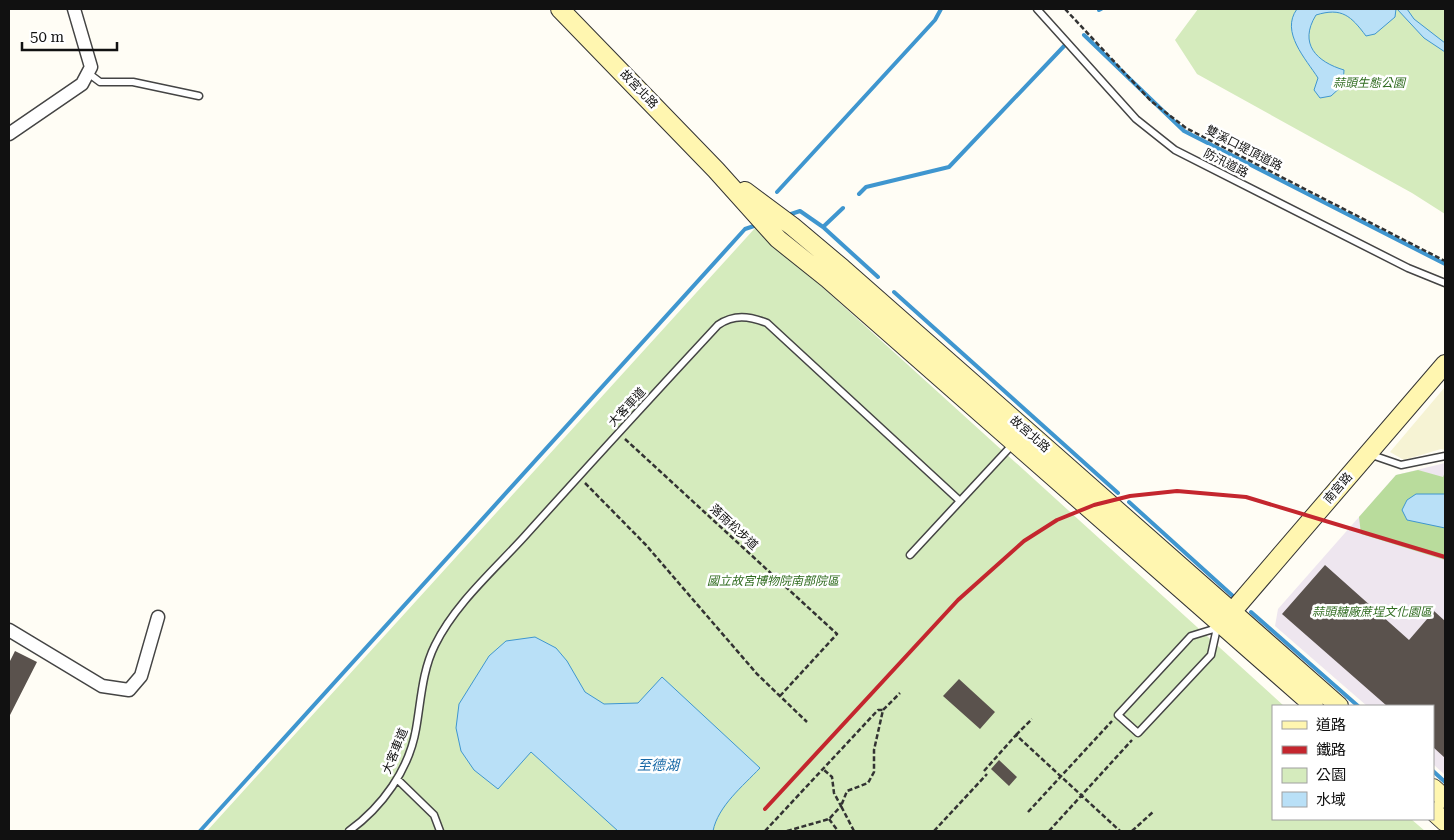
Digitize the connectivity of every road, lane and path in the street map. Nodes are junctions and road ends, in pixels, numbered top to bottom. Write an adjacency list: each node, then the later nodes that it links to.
1 (74, 9): 5 (street)
2 (560, 9): 8 (street, 故宮北路)
3 (1037, 9): 10 (lane, 防汛道路)
4 (1065, 9): 9 (path, 雙溪口堤頂道路)
5 (88, 73): 6 (lane); 7 (street)
6 (199, 96)
7 (9, 134)
8 (716, 170): 13 (street, 故宮北路); 20 (street, 故宮北路)
9 (1445, 260)
10 (1445, 283)
11 (1445, 364): 14 (street, 南宮路)
12 (619, 433): 16 (lane, 大客車道); 17 (lane, 大客車道); 23 (path, 落雨松步道)
13 (1014, 442): 17 (lane); 20 (street, 故宮北路)
14 (1368, 454): 15 (lane); 20 (street, 南宮路)
15 (1445, 456)
16 (578, 477): 23 (path); 36 (lane, 大客車道)
17 (960, 501): 18 (lane)
18 (910, 555)
19 (158, 617): 21 (street)
20 (1223, 622): 24 (street, 故宮北路); 25 (street, 故宮北路); 27 (lane); 30 (lane)
21 (9, 630)
22 (900, 692): 26 (path)
23 (780, 696): 29 (path)
24 (1313, 705)
25 (1338, 705)
26 (883, 710): 32 (path); 40 (path)
27 (1118, 715): 30 (lane); 35 (path)
28 (1032, 719): 31 (path)
29 (807, 722)
30 (1138, 733): 38 (path)
31 (1016, 736): 33 (path); 35 (path)
32 (823, 769): 40 (path); 49 (path)
33 (984, 771)
34 (988, 774): 53 (path)
35 (1061, 777): 38 (path); 41 (path)
36 (397, 779): 47 (lane, 大客車道); 48 (lane)
37 (1434, 789): 39 (street)
38 (1081, 795): 46 (path); 54 (path)
39 (1445, 799)
40 (841, 806): 44 (path); 52 (path)
41 (1028, 812)
42 (1153, 812): 55 (path)
43 (1434, 812): 45 (street)
44 (830, 819): 50 (path); 51 (path)
45 (1445, 822)
46 (1048, 830)
47 (349, 831)
48 (440, 831)
49 (765, 831)
50 (787, 831)
51 (838, 831)
52 (854, 831)
53 (934, 831)
54 (1120, 831)
55 (1132, 831)

